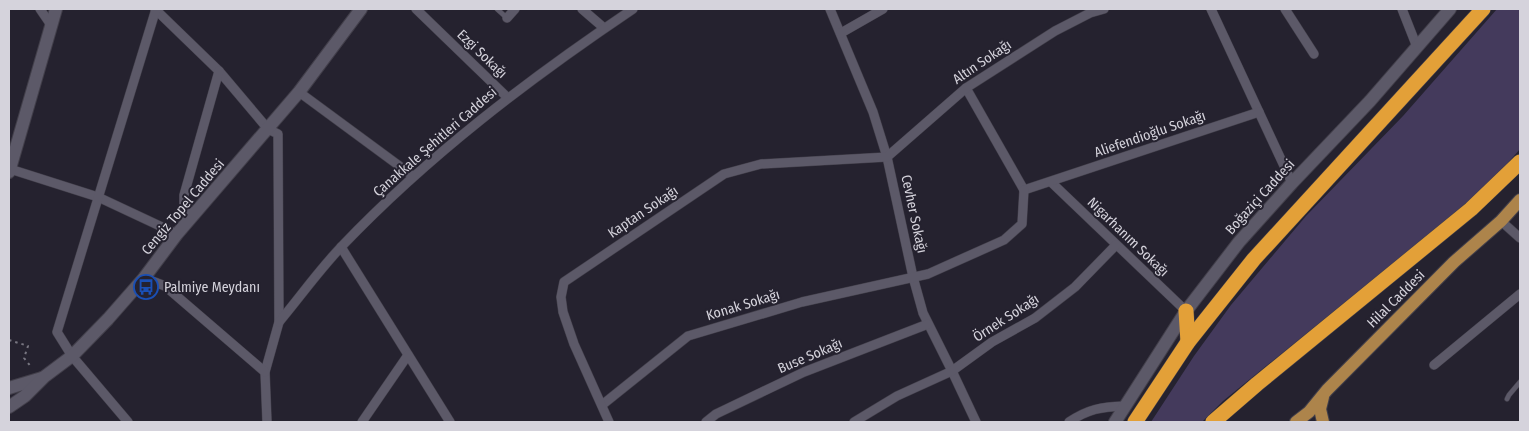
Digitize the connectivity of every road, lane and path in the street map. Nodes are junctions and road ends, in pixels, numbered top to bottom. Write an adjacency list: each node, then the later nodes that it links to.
1 (40, 9): 19 (street)
2 (56, 9): 19 (main road)
3 (156, 9): 24 (street); 37 (street)
4 (361, 9): 26 (main road, Cengiz Topel Caddesi)
5 (416, 9): 27 (street, Ezgi Sokağı)
6 (497, 9): 18 (lane)
7 (515, 9): 18 (street)
8 (582, 9): 20 (street)
9 (633, 9): 20 (street, Çanakkale Şehitleri Caddesi)
10 (830, 9): 21 (street, Cevher Sokağı)
11 (883, 9): 21 (street)
12 (1104, 9): 25 (street, Altın Sokağı)
13 (1211, 9): 28 (street)
14 (1285, 9): 23 (street)
15 (1402, 9): 22 (street)
16 (1450, 9): 22 (main road, Boğaziçi Caddesi)
17 (1483, 9): 52 (highway)
18 (507, 18)
19 (51, 25): 32 (main road)
20 (604, 28): 27 (street, Çanakkale Şehitleri Caddesi)
21 (841, 33): 30 (street, Cevher Sokağı)
22 (1417, 47): 35 (main road, Boğaziçi Caddesi)
23 (1314, 54)
24 (220, 72): 29 (street); 39 (street)
25 (966, 88): 30 (street, Altın Sokağı); 36 (street)
26 (299, 92): 29 (main road, Cengiz Topel Caddesi); 33 (street)
27 (508, 98): 33 (street, Çanakkale Şehitleri Caddesi)
28 (1259, 112): 34 (street, Aliefendioğlu Sokağı); 35 (street)
29 (268, 129): 39 (main road, Cengiz Topel Caddesi); 49 (street)
30 (887, 157): 45 (street, Cevher Sokağı); 63 (street, Kaptan Sokağı)
31 (1520, 162): 77 (highway)
32 (9, 170): 37 (street)
33 (413, 176): 44 (street, Çanakkale Şehitleri Caddesi)
34 (1050, 182): 36 (street, Aliefendioğlu Sokağı); 43 (street, Nigarhanım Sokağı)
35 (1292, 183): 48 (main road, Boğaziçi Caddesi)
36 (1024, 190): 45 (street)
37 (98, 197): 41 (street); 54 (street)
38 (1520, 200): 40 (main road, Hilal Caddesi)
39 (195, 214): 41 (main road, Cengiz Topel Caddesi)
40 (1501, 221): 42 (street); 61 (main road, Hilal Caddesi)
41 (177, 234): 46 (main road, Cengiz Topel Caddesi)
42 (1520, 238)
43 (1116, 245): 48 (street, Nigarhanım Sokağı); 56 (street, Örnek Sokağı)
44 (341, 247): 49 (street, Çanakkale Şehitleri Caddesi); 53 (street)
45 (913, 277): 50 (street, Cevher Sokağı); 63 (street, Konak Sokağı)
46 (144, 278): 54 (main road, Cengiz Topel Caddesi); 57 (street)
47 (1520, 294): 55 (street)
48 (1186, 311): 52 (highway); 64 (main road, Boğaziçi Caddesi)
49 (279, 322): 57 (street)
50 (928, 324): 56 (street, Cevher Sokağı); 71 (street, Buse Sokağı)
51 (9, 340): 58 (path)
52 (1188, 342): 76 (highway)
53 (408, 355): 68 (street); 69 (street)
54 (72, 356): 58 (main road, Cengiz Topel Caddesi); 66 (street)
55 (1434, 365)
56 (952, 371): 72 (street, Örnek Sokağı); 73 (street, Cevher Sokağı)
57 (265, 372): 67 (street)
58 (42, 378): 60 (main road); 65 (main road, Cengiz Topel Caddesi)
59 (1520, 382): 62 (lane)
60 (9, 388)
61 (1323, 397): 78 (main road, Hilal Caddesi); 79 (main road)
62 (1507, 399)
63 (602, 405): 70 (street, Kaptan Sokağı)
64 (1124, 406): 74 (street); 75 (main road, Boğaziçi Caddesi)
65 (9, 407)
66 (128, 422)
67 (267, 422)
68 (362, 422)
69 (450, 422)
70 (609, 422)
71 (706, 422)
72 (854, 422)
73 (976, 422)
74 (1069, 422)
75 (1115, 422)
76 (1135, 422)
77 (1213, 422)
78 (1296, 422)
79 (1323, 422)

